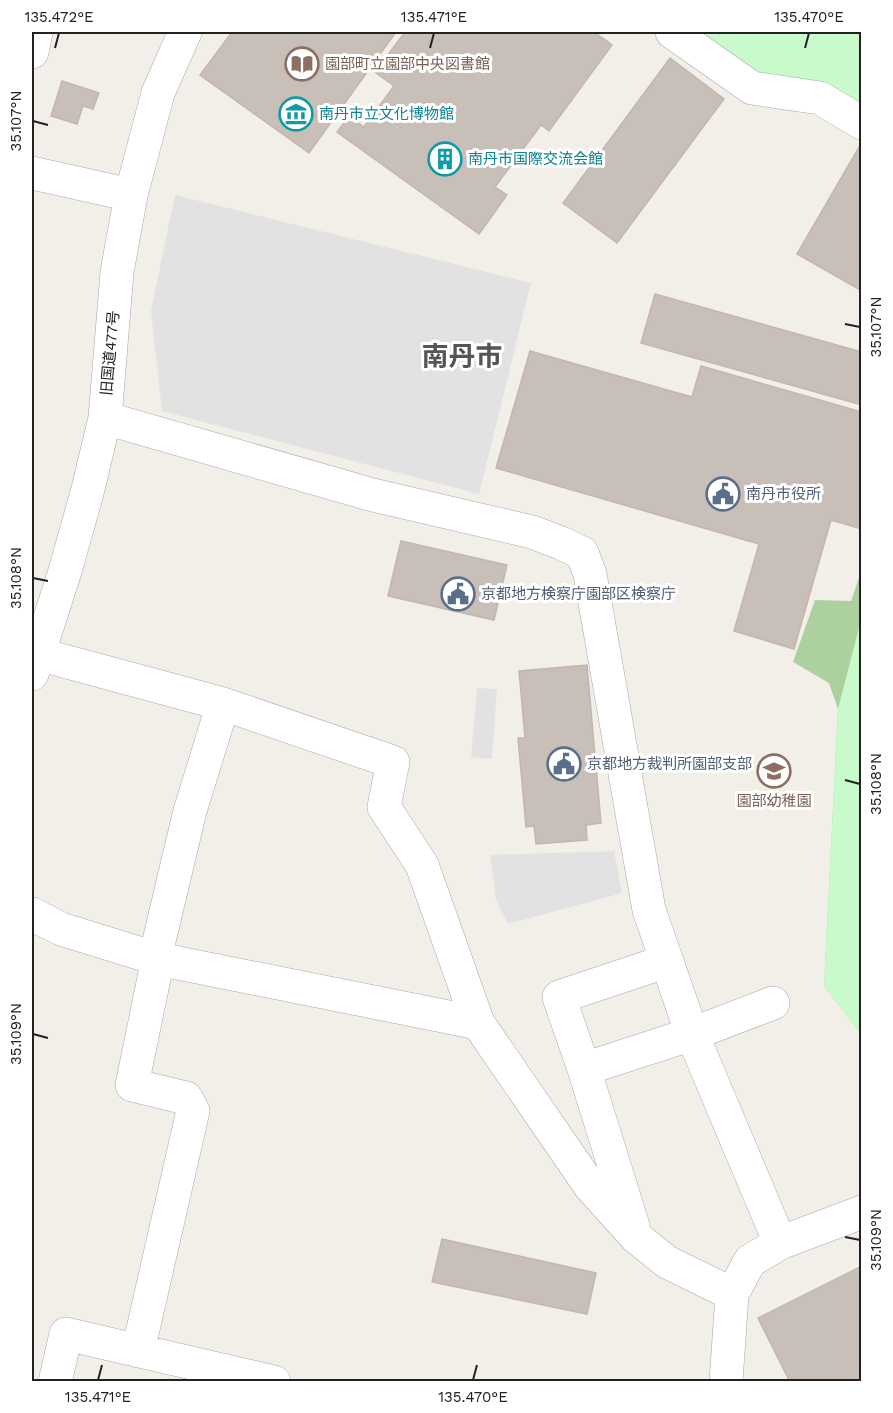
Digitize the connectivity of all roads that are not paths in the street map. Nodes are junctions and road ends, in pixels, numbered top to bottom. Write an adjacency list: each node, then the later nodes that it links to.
1 (36, 32): 4 (street)
2 (185, 32): 7 (street, 旧国道477号)
3 (672, 32): 5 (street)
4 (32, 52)
5 (861, 123)
6 (32, 173): 7 (street)
7 (131, 195): 8 (street, 旧国道477号)
8 (105, 418): 9 (street, 旧国道477号); 13 (street)
9 (35, 664): 10 (street)
10 (223, 704): 12 (street); 15 (street)
11 (32, 914): 12 (street)
12 (158, 959): 15 (street); 22 (street)
13 (667, 961): 16 (street); 17 (street)
14 (773, 1003): 16 (street)
15 (478, 1023): 19 (street)
16 (692, 1034): 17 (street); 20 (street)
17 (584, 1069): 19 (street)
18 (861, 1212): 20 (street)
19 (636, 1237): 21 (street)
20 (780, 1243): 21 (street)
21 (732, 1294): 25 (street)
22 (138, 1351): 23 (street); 24 (street)
23 (261, 1380)
24 (55, 1382)
25 (726, 1382)

